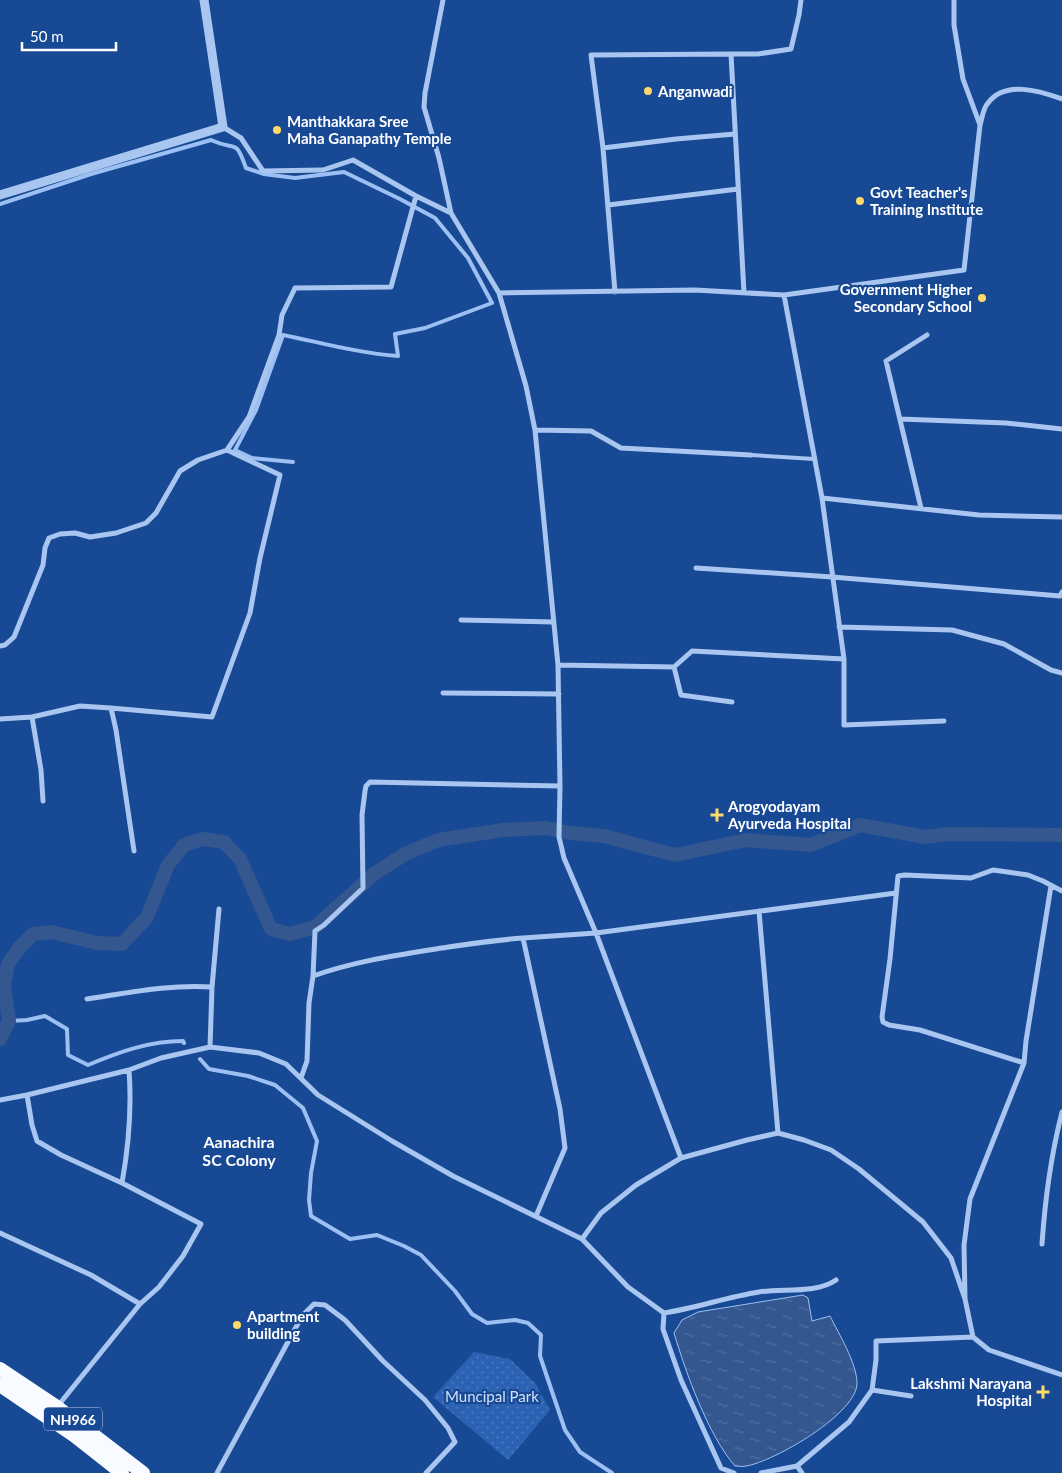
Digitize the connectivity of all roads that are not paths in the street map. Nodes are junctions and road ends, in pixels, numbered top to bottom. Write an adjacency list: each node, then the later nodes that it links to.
1 (204, 0): 8 (street)
2 (443, 0): 15 (street)
3 (801, 0): 5 (street)
4 (954, 0): 7 (street)
5 (731, 54): 9 (street); 10 (street)
6 (1062, 99): 7 (street)
7 (980, 125): 19 (street)
8 (223, 127): 12 (street); 13 (street)
9 (735, 134): 10 (street); 11 (street)
10 (603, 148): 14 (street)
11 (738, 190): 14 (street); 18 (street)
12 (0, 195)
13 (416, 196): 15 (street); 24 (street)
14 (608, 205): 16 (street)
15 (450, 213): 17 (street)
16 (615, 292): 17 (street); 18 (street)
17 (500, 293): 23 (street)
18 (744, 293): 19 (street)
19 (784, 295): 26 (street)
20 (927, 335): 21 (street)
21 (900, 419): 22 (street); 28 (street)
22 (1062, 429)
23 (535, 430): 25 (street); 34 (street)
24 (228, 450): 36 (street); 44 (street)
25 (751, 455): 26 (lane)
26 (814, 459): 27 (street)
27 (822, 498): 28 (street); 31 (street)
28 (921, 508): 29 (street)
29 (1062, 517)
30 (696, 568): 31 (street)
31 (832, 577): 32 (street); 35 (street)
32 (1062, 592)
33 (461, 620): 34 (street)
34 (554, 622): 38 (street)
35 (839, 627): 37 (street); 40 (street)
36 (0, 646)
37 (844, 659): 39 (street); 47 (street)
38 (558, 665): 39 (street); 42 (street)
39 (674, 667): 43 (street)
40 (1062, 673)
41 (443, 693): 42 (street)
42 (559, 694): 48 (street)
43 (732, 702)
44 (111, 708): 45 (street); 50 (street)
45 (32, 717): 46 (street); 49 (street)
46 (0, 719)
47 (944, 721)
48 (560, 786): 56 (street); 58 (street)
49 (43, 801)
50 (134, 852)
51 (1052, 886): 52 (street); 53 (street); 62 (street)
52 (1062, 891)
53 (896, 893): 55 (street); 62 (street)
54 (219, 909): 59 (street)
55 (759, 911): 56 (street); 68 (street)
56 (596, 933): 57 (street); 69 (street)
57 (523, 938): 58 (street); 71 (street)
58 (313, 976): 64 (street)
59 (212, 987): 60 (street); 61 (street)
60 (86, 999)
61 (210, 1047): 63 (street); 64 (street)
62 (1024, 1063): 76 (street)
63 (129, 1070): 65 (street); 70 (street)
64 (300, 1078): 71 (street)
65 (27, 1095): 66 (street); 70 (street)
66 (0, 1100)
67 (1062, 1112): 74 (street)
68 (778, 1133): 69 (street); 76 (street)
69 (681, 1158): 73 (street)
70 (122, 1183): 77 (street)
71 (536, 1216): 73 (street)
72 (0, 1233): 77 (street)
73 (582, 1239): 78 (street)
74 (1042, 1244)
75 (836, 1280): 78 (street)
76 (965, 1299): 79 (street)
77 (140, 1304): 85 (street)
78 (664, 1313): 87 (street)
79 (973, 1337): 81 (street); 83 (street)
80 (0, 1369): 85 (highway, NH966)
81 (1062, 1375)
82 (0, 1386): 88 (highway, NH966)
83 (872, 1390): 84 (street); 86 (street)
84 (911, 1396)
85 (57, 1407): 89 (highway, NH966)
86 (797, 1466): 94 (street); 95 (street)
87 (721, 1468): 92 (street); 93 (street)
88 (122, 1473)
89 (143, 1473)
90 (217, 1473): 91 (street)
91 (426, 1473)
92 (716, 1473)
93 (734, 1473)
94 (761, 1473)
95 (802, 1473)

